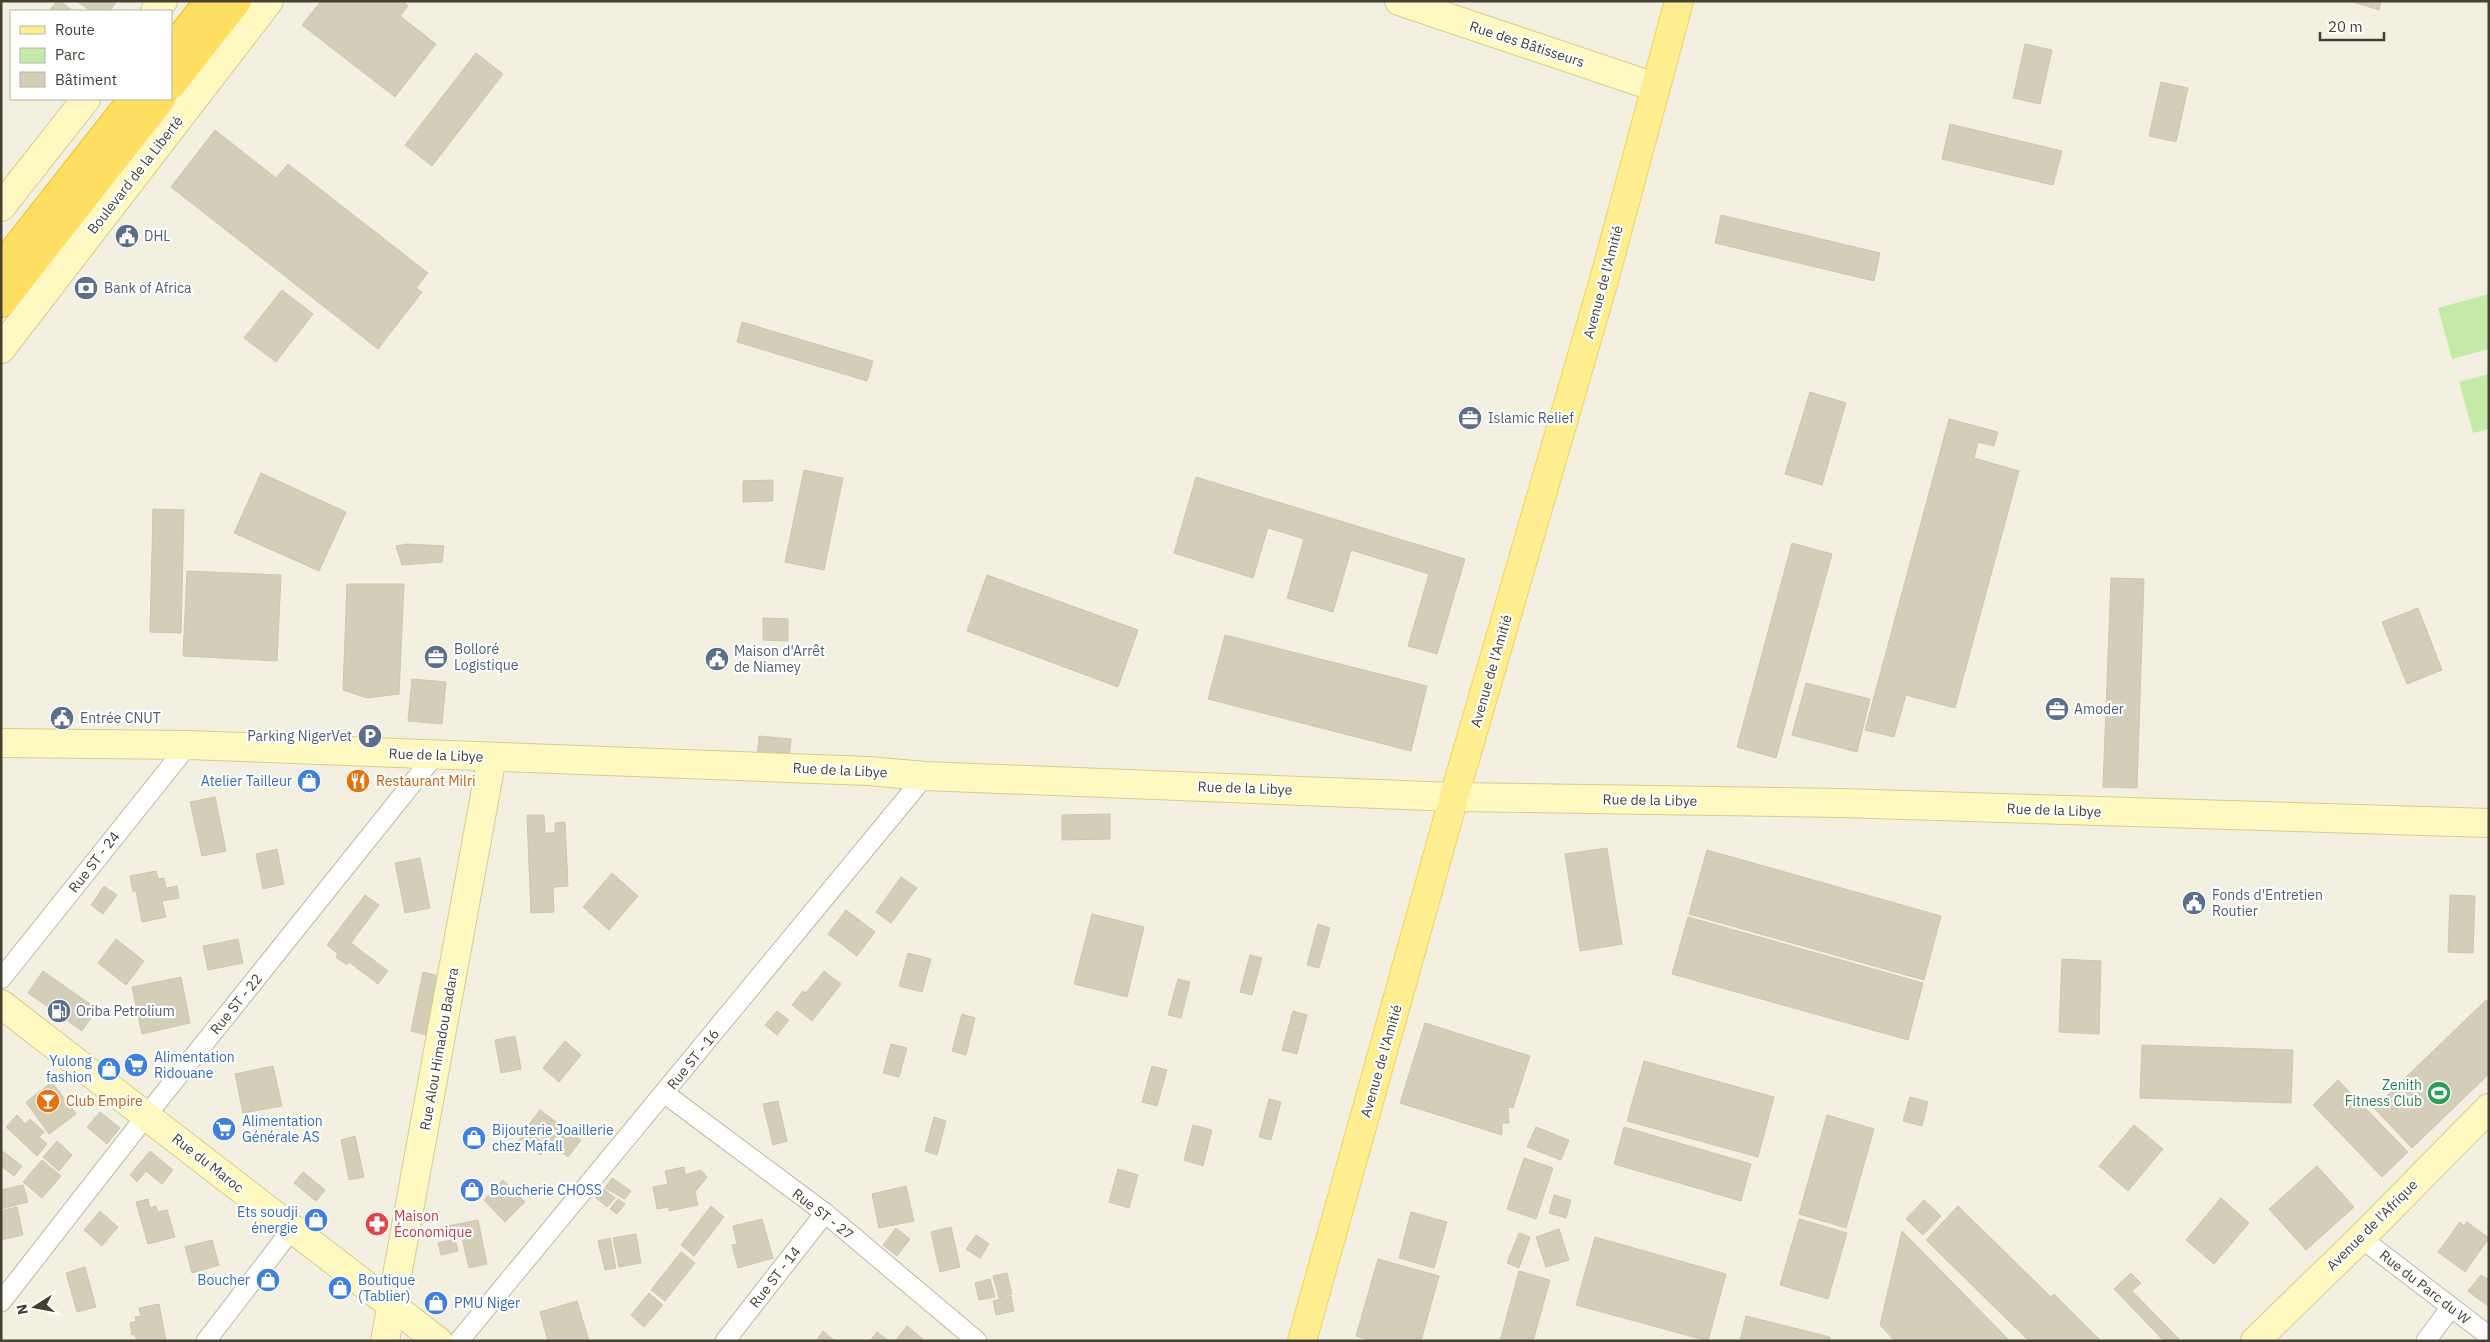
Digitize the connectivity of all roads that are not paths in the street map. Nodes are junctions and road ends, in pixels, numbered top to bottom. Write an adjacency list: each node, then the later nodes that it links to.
1 (209, 1): 6 (highway)
2 (237, 1): 7 (highway)
3 (269, 1): 15 (street, Boulevard de la Liberté)
4 (1399, 1): 8 (street, Rue des Bâtisseurs)
5 (1680, 1): 8 (main road, Avenue de l'Amitié)
6 (172, 49)
7 (172, 84)
8 (1655, 87): 21 (main road, Avenue de l'Amitié)
9 (85, 100): 12 (street)
10 (132, 100): 13 (highway)
11 (160, 100): 14 (highway, Boulevard de la Liberté)
12 (1, 207)
13 (1, 267)
14 (1, 302)
15 (1, 349)
16 (1, 743): 17 (street, Rue de la Libye)
17 (188, 745): 18 (street, Rue de la Libye); 23 (street, Rue ST - 24)
18 (435, 755): 19 (street, Rue de la Libye); 27 (street, Rue ST - 22)
19 (492, 757): 20 (street, Rue de la Libye); 32 (street, Rue Alou Himadou Badara)
20 (925, 776): 21 (street, Rue de la Libye); 25 (street, Rue ST - 16)
21 (1454, 796): 22 (street, Rue de la Libye); 41 (main road, Avenue de l'Amitié)
22 (2489, 823)
23 (1, 979)
24 (1, 1004): 27 (street, Rue du Maroc)
25 (664, 1093): 28 (street, Rue ST - 27); 38 (street, Rue ST - 16)
26 (2489, 1108): 30 (street, Avenue de l'Afrique)
27 (146, 1116): 29 (street, Rue du Maroc); 31 (street, Rue ST - 22)
28 (825, 1213): 39 (street, Rue ST - 14); 40 (street, Rue ST - 27)
29 (292, 1228): 32 (street, Rue du Maroc); 35 (street)
30 (2361, 1238): 33 (street, Rue du Parc du W); 42 (street, Avenue de l'Afrique)
31 (1, 1302)
32 (392, 1307): 36 (street, Rue Alou Himadou Badara); 37 (street, Rue du Maroc)
33 (2451, 1307): 34 (street, Rue du Parc du W); 43 (street)
34 (2489, 1336)
35 (206, 1341)
36 (385, 1341)
37 (438, 1341)
38 (459, 1341)
39 (725, 1341)
40 (977, 1341)
41 (1302, 1341)
42 (2255, 1341)
43 (2426, 1341)

